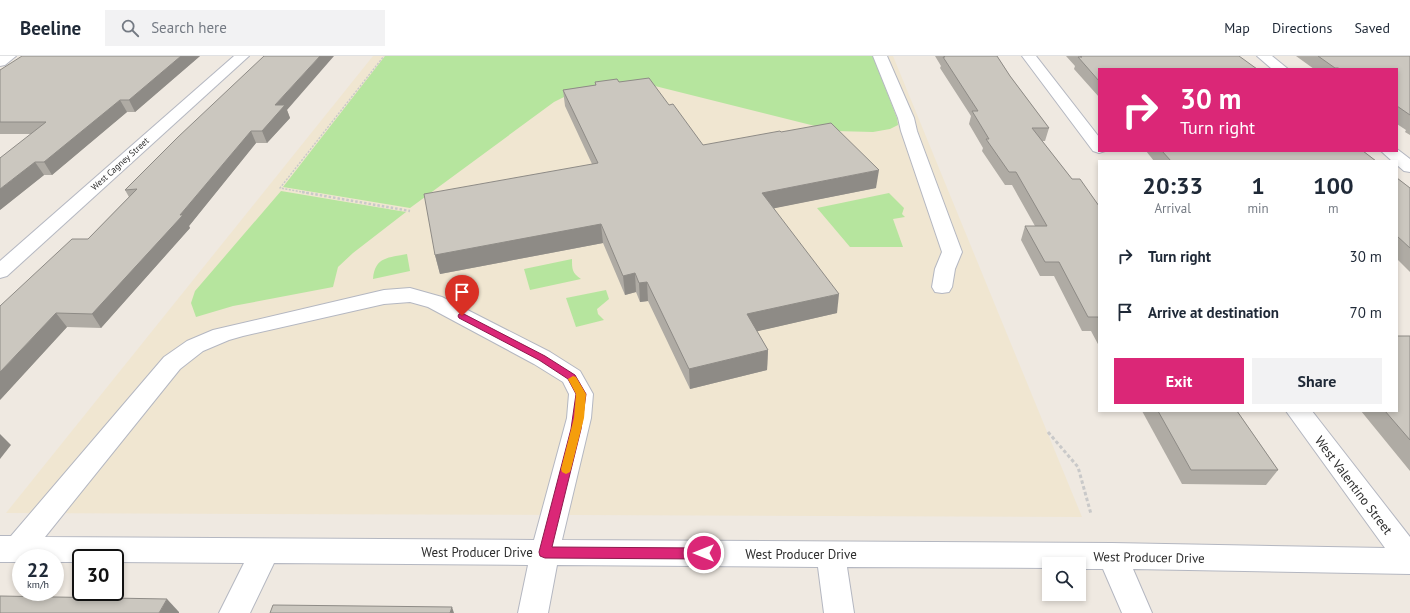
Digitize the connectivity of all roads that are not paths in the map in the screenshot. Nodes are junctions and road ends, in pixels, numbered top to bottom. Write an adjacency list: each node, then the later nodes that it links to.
1 (9, 56): 6 (street)
2 (242, 56): 13 (street, West Cagney Street)
3 (880, 56): 14 (street)
4 (1029, 56): 8 (street)
5 (1264, 56): 7 (street)
6 (0, 62)
7 (1280, 68)
8 (1098, 147)
9 (1102, 152): 11 (street)
10 (1390, 152): 12 (street)
11 (1108, 160)
12 (1410, 167)
13 (0, 272)
14 (942, 287)
15 (1299, 412): 21 (street, West Valentino Street)
16 (9, 549): 17 (street, West Producer Drive); 18 (street)
17 (265, 551): 18 (street, West Producer Drive); 22 (street)
18 (545, 552): 19 (street, West Producer Drive); 23 (street)
19 (831, 554): 20 (street, West Producer Drive); 24 (street)
20 (1112, 556): 21 (street, West Producer Drive); 25 (street)
21 (1410, 560)
22 (234, 613)
23 (534, 613)
24 (839, 613)
25 (1137, 613)

